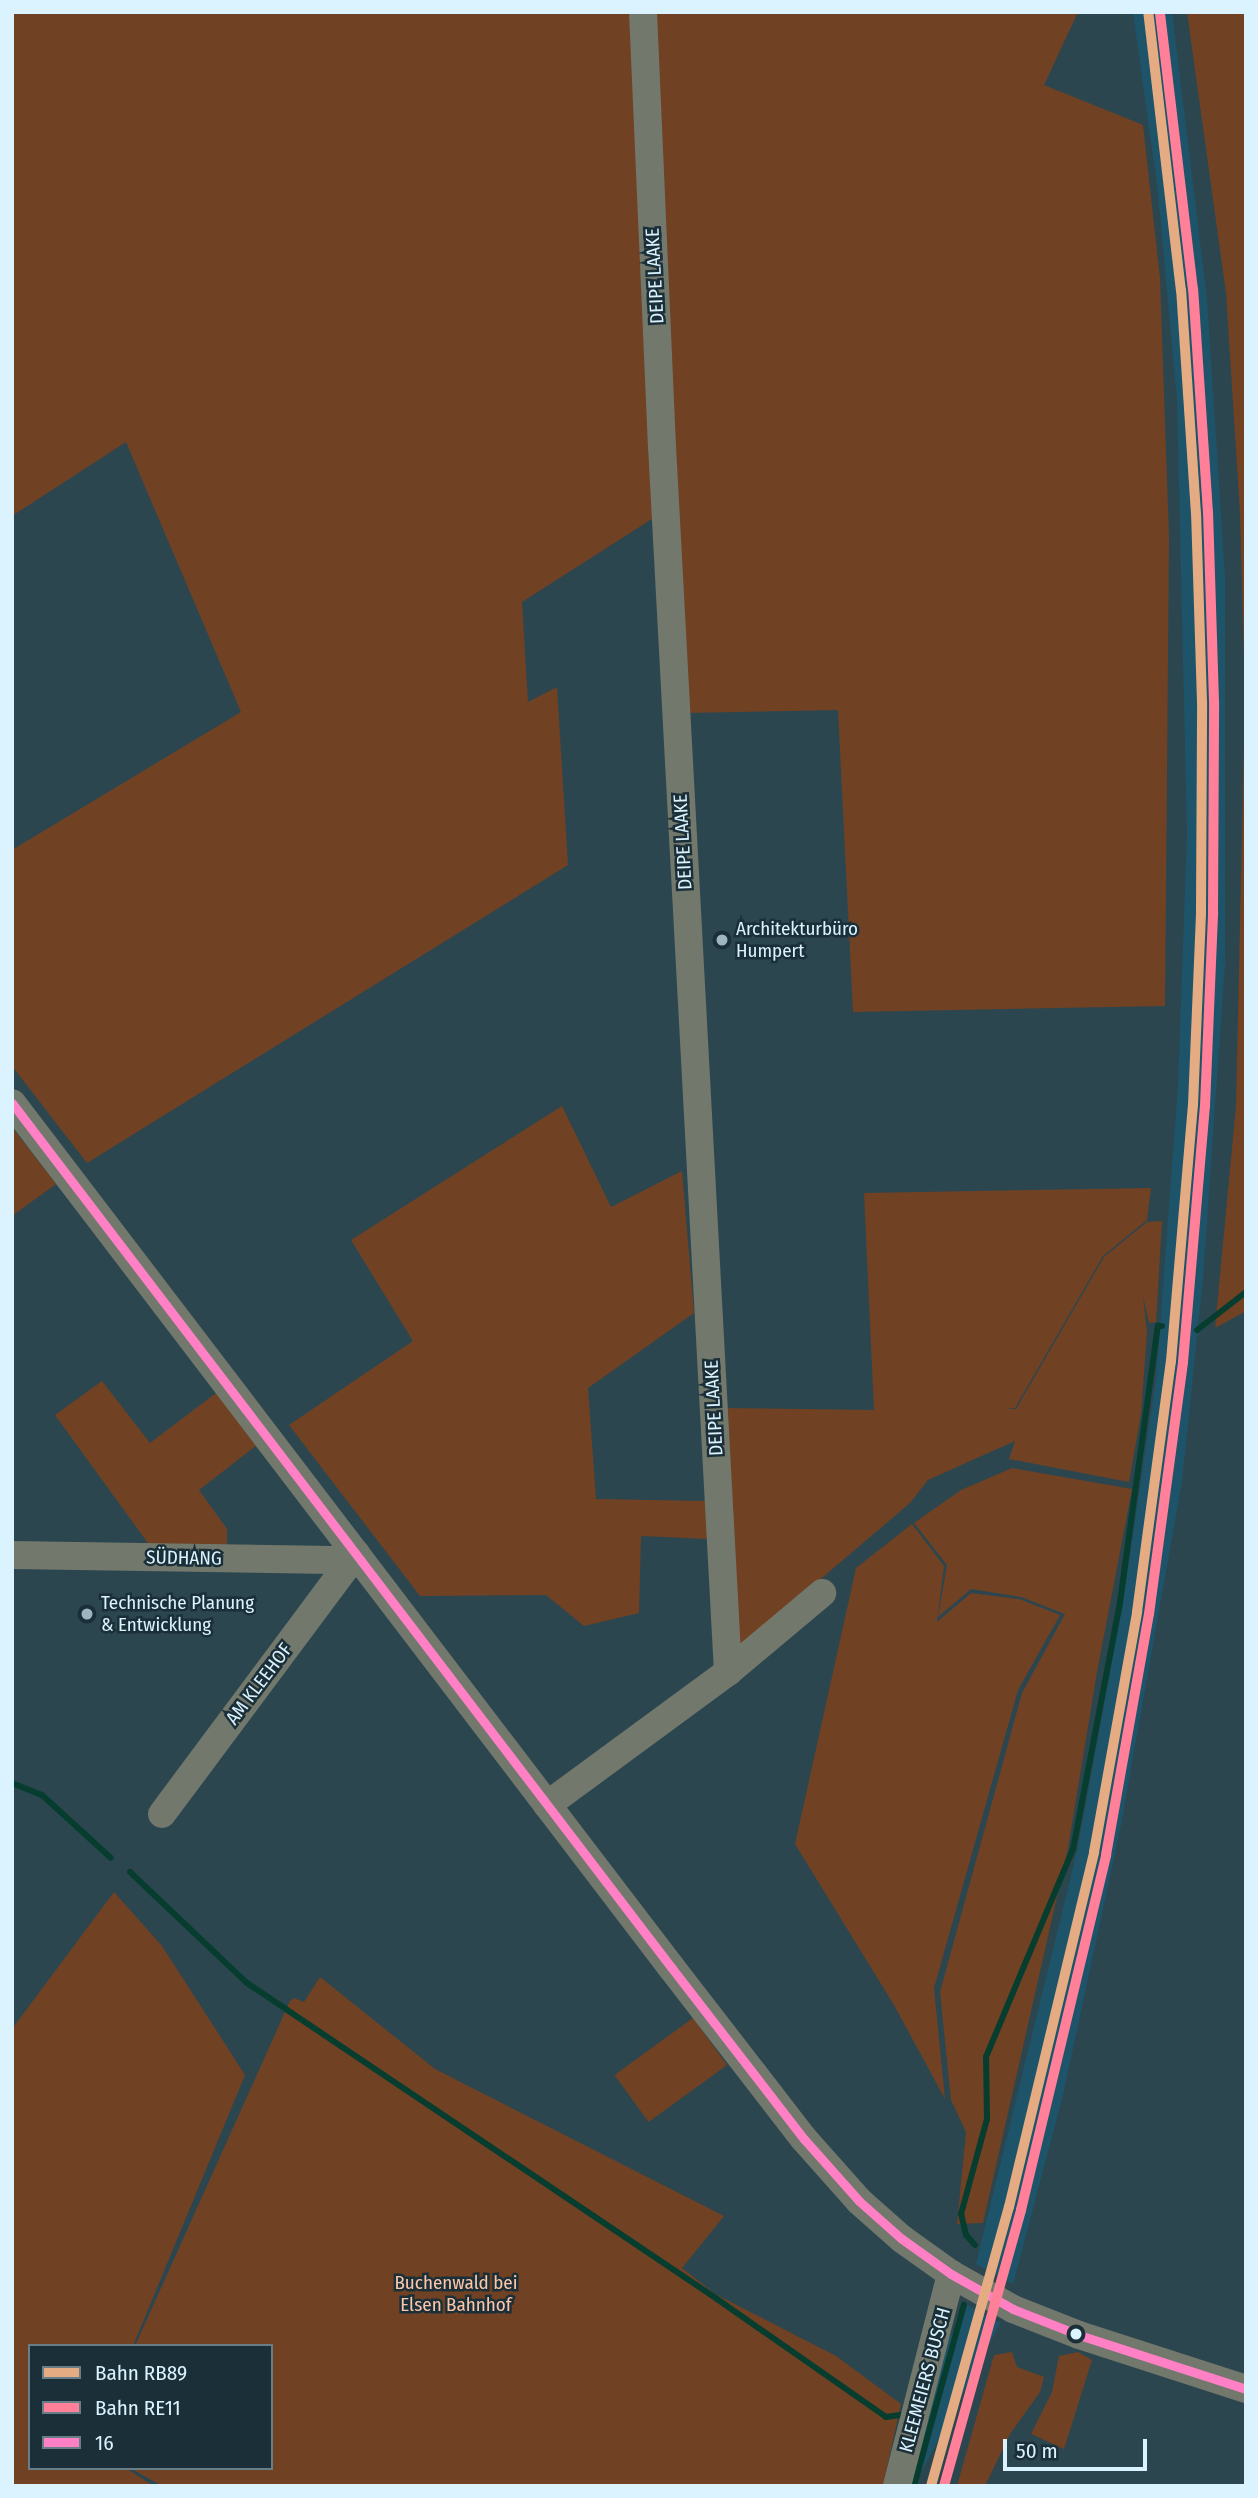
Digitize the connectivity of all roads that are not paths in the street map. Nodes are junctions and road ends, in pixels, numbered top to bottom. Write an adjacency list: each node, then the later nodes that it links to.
1 (643, 12): 6 (street, DEIPE LAAKE)
2 (12, 1103): 3 (street)
3 (356, 1554): 4 (street, SÜDHANG); 7 (street); 8 (street, AM KLEEHOF)
4 (12, 1555)
5 (822, 1593): 6 (street)
6 (728, 1672): 7 (street)
7 (547, 1805): 9 (street)
8 (162, 1814)
9 (951, 2274): 10 (street); 11 (street, KLEEMEIERS BUSCH)
10 (1246, 2389)
11 (897, 2486)

